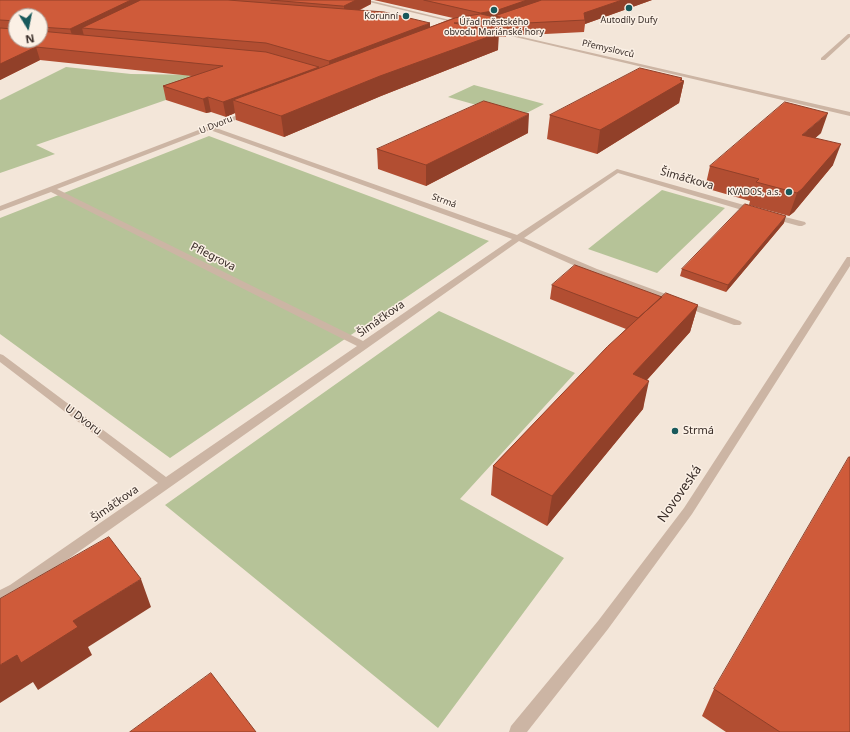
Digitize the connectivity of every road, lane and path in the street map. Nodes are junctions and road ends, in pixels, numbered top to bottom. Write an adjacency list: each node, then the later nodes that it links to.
1 (363, 0): 2 (street)
2 (381, 4): 3 (street); 4 (street)
3 (373, 7)
4 (465, 24)
5 (490, 30): 9 (street, Přemyslovců)
6 (850, 35): 7 (street)
7 (823, 59)
8 (253, 111): 10 (street, U Dvoru)
9 (850, 114)
10 (211, 128): 11 (street, U Dvoru); 14 (street, Strmá)
11 (51, 189): 12 (street, U Dvoru); 17 (street, Pflegrova)
12 (0, 208)
13 (802, 224): 14 (street, Šimáčkova)
14 (518, 238): 16 (street, Strmá); 17 (street, Šimáčkova)
15 (850, 259): 21 (street, Novoveská)
16 (737, 323)
17 (365, 346): 19 (street, Šimáčkova)
18 (0, 357): 19 (street, U Dvoru)
19 (166, 484): 20 (street, Šimáčkova)
20 (0, 596)
21 (517, 732)

